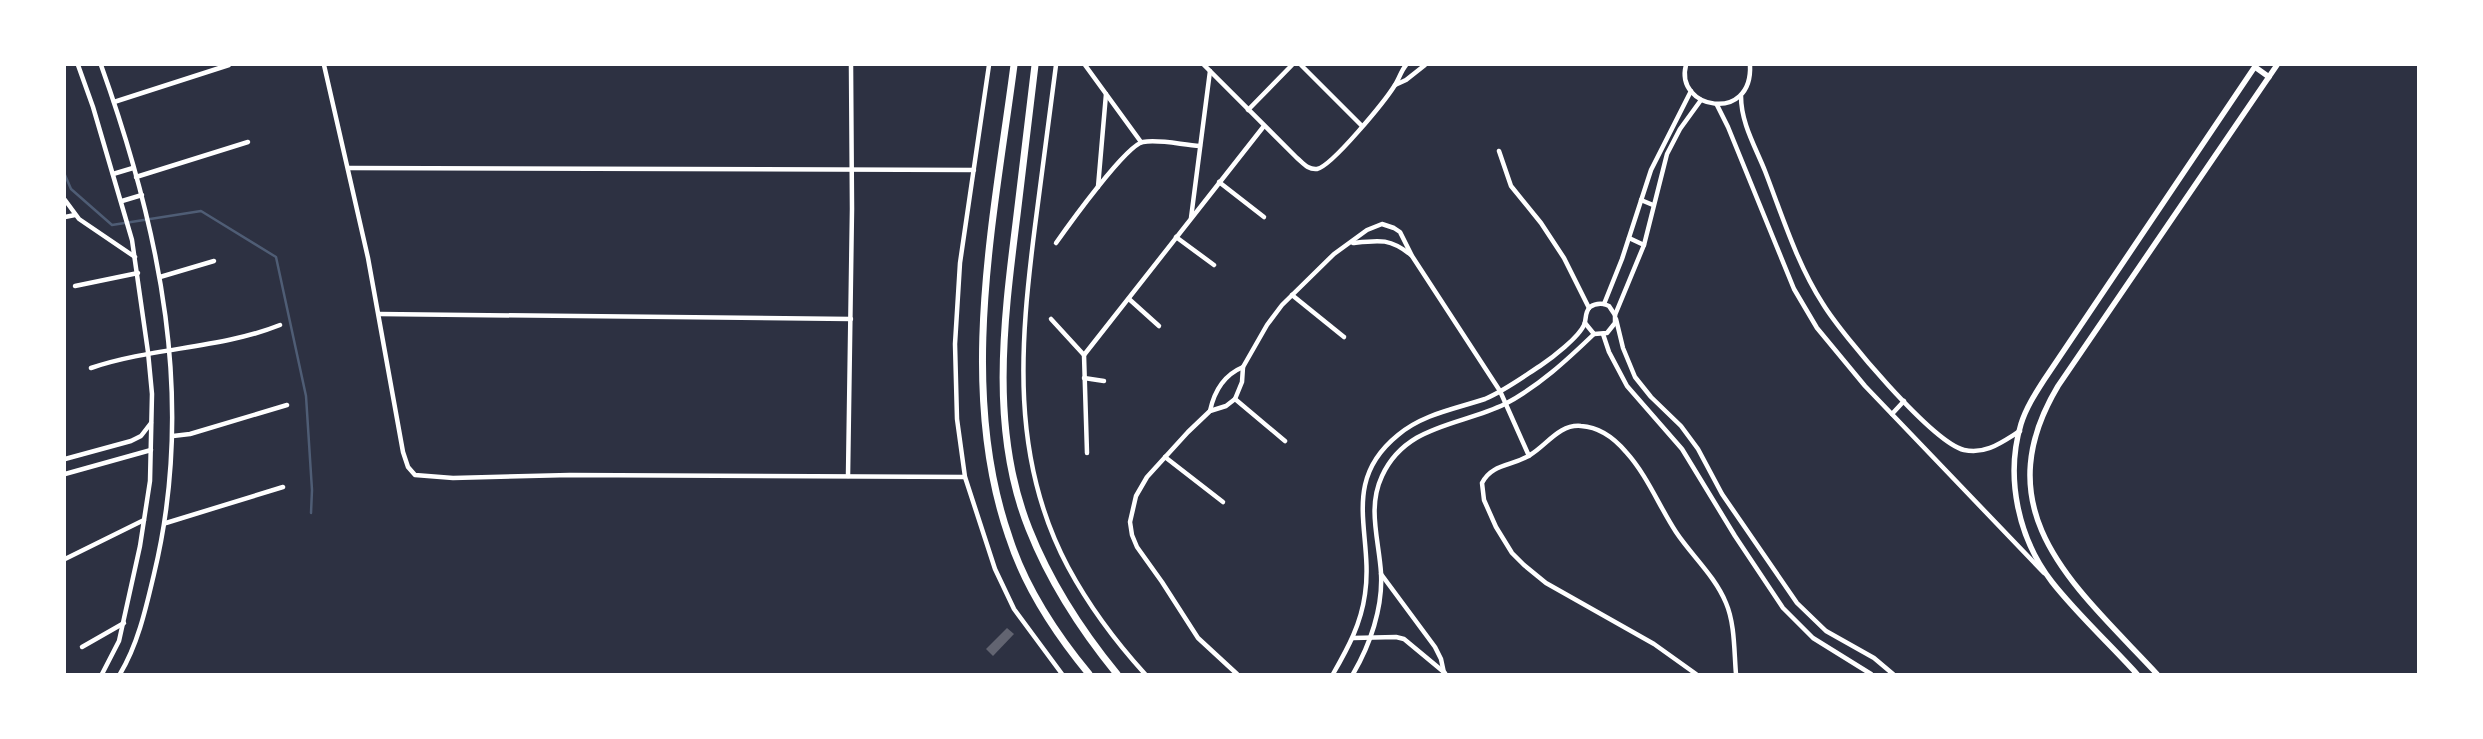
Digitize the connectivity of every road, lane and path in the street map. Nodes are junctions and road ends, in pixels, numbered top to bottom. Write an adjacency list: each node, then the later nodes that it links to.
1 (78, 65): 40 (street)
2 (101, 65): 27 (street)
3 (229, 65): 27 (street)
4 (324, 65): 37 (street)
5 (851, 65): 38 (street)
6 (989, 65): 39 (street)
7 (1014, 65): 121 (main road)
8 (1035, 65): 122 (main road)
9 (1056, 65): 123 (street)
10 (1085, 65): 24 (street)
11 (1204, 65): 20 (street)
12 (1292, 65): 29 (street)
13 (1302, 65): 31 (street)
14 (1406, 65): 22 (street)
15 (1424, 65): 22 (street)
16 (1686, 65): 23 (street)
17 (1750, 65): 25 (street)
18 (2277, 65): 21 (street)
19 (2256, 66): 21 (street); 93 (street)
20 (1210, 71): 29 (street); 34 (street)
21 (2269, 77): 132 (street)
22 (1395, 85): 31 (street)
23 (1691, 91): 26 (street); 47 (street)
24 (1106, 94): 33 (street); 43 (street)
25 (1740, 96): 28 (street); 87 (street)
26 (1701, 100): 28 (street); 48 (street)
27 (114, 102): 36 (street)
28 (1717, 105): 91 (street)
29 (1248, 110): 30 (street)
30 (1264, 126): 31 (street); 42 (street)
31 (1362, 126)
32 (248, 142): 41 (street)
33 (1141, 142): 34 (street); 43 (street)
34 (1200, 146): 52 (street)
35 (1499, 150): 68 (street)
36 (133, 168): 40 (street); 41 (street)
37 (349, 168): 38 (street); 69 (street)
38 (851, 170): 39 (street); 71 (street)
39 (974, 170): 103 (street)
40 (113, 174): 46 (street)
41 (136, 177): 44 (street)
42 (1219, 182): 51 (street); 52 (street)
43 (1098, 187): 55 (street)
44 (142, 195): 46 (street); 63 (street)
45 (65, 200): 49 (street)
46 (122, 200): 59 (street)
47 (1641, 200): 48 (street); 54 (street)
48 (1653, 205): 57 (street)
49 (75, 215): 50 (street); 59 (street)
50 (65, 217)
51 (1264, 217)
52 (1191, 220): 53 (street)
53 (1176, 237): 61 (street); 66 (street)
54 (1629, 238): 57 (street); 67 (street)
55 (1056, 243)
56 (1352, 243): 58 (street); 58 (street); 65 (street)
57 (1644, 245): 70 (street)
58 (1412, 256): 85 (street)
59 (135, 257): 62 (street)
60 (214, 261): 63 (street)
61 (1214, 265)
62 (138, 273): 64 (street); 79 (street)
63 (160, 278): 78 (street)
64 (75, 286)
65 (1292, 295): 77 (street); 81 (street)
66 (1129, 299): 75 (street); 80 (street)
67 (1604, 304): 68 (street); 70 (street)
68 (1590, 308): 73 (street)
69 (379, 314): 71 (street); 102 (street)
70 (1615, 317): 76 (street); 130 (street)
71 (851, 319): 102 (street)
72 (1052, 319): 80 (street)
73 (1586, 323): 76 (street); 85 (street)
74 (280, 325): 78 (street)
75 (1159, 326)
76 (1599, 334): 88 (street); 129 (street)
77 (1344, 337)
78 (170, 349): 79 (street); 94 (street)
79 (148, 352): 82 (street); 92 (street)
80 (1084, 355): 83 (street)
81 (1243, 367): 86 (street); 90 (street)
82 (91, 368)
83 (1084, 378): 84 (street); 97 (street)
84 (1104, 381)
85 (1500, 391): 88 (street); 105 (street)
86 (1235, 398): 90 (street); 95 (street)
87 (1904, 401): 91 (street); 93 (street)
88 (1506, 403): 98 (street); 106 (street)
89 (287, 405): 94 (street)
90 (1210, 411): 99 (street)
91 (1892, 414): 112 (street)
92 (151, 423): 96 (street); 100 (street)
93 (2020, 431): 112 (street)
94 (173, 436): 109 (street)
95 (1285, 440)
96 (151, 450): 101 (street); 108 (street)
97 (1087, 453)
98 (1529, 456): 127 (street); 128 (street)
99 (1165, 457): 107 (street); 124 (street)
100 (65, 459)
101 (65, 474)
102 (848, 476): 103 (street)
103 (965, 477): 120 (street)
104 (283, 487): 109 (street)
105 (1364, 489): 106 (street); 114 (street)
106 (1376, 492): 111 (street)
107 (1223, 502)
108 (144, 520): 110 (street); 113 (street)
109 (166, 523): 119 (street)
110 (65, 559)
111 (1381, 574): 115 (street); 117 (street)
112 (2051, 581): 131 (street)
113 (124, 623): 116 (street); 118 (street)
114 (1353, 638): 115 (street); 125 (street)
115 (1370, 638): 117 (street); 126 (street)
116 (82, 647)
117 (1445, 673)
118 (102, 674)
119 (120, 674)
120 (1062, 674)
121 (1088, 674)
122 (1117, 674)
123 (1145, 674)
124 (1237, 674)
125 (1333, 674)
126 (1353, 674)
127 (1696, 674)
128 (1736, 674)
129 (1871, 674)
130 (1893, 674)
131 (2137, 674)
132 (2157, 674)

